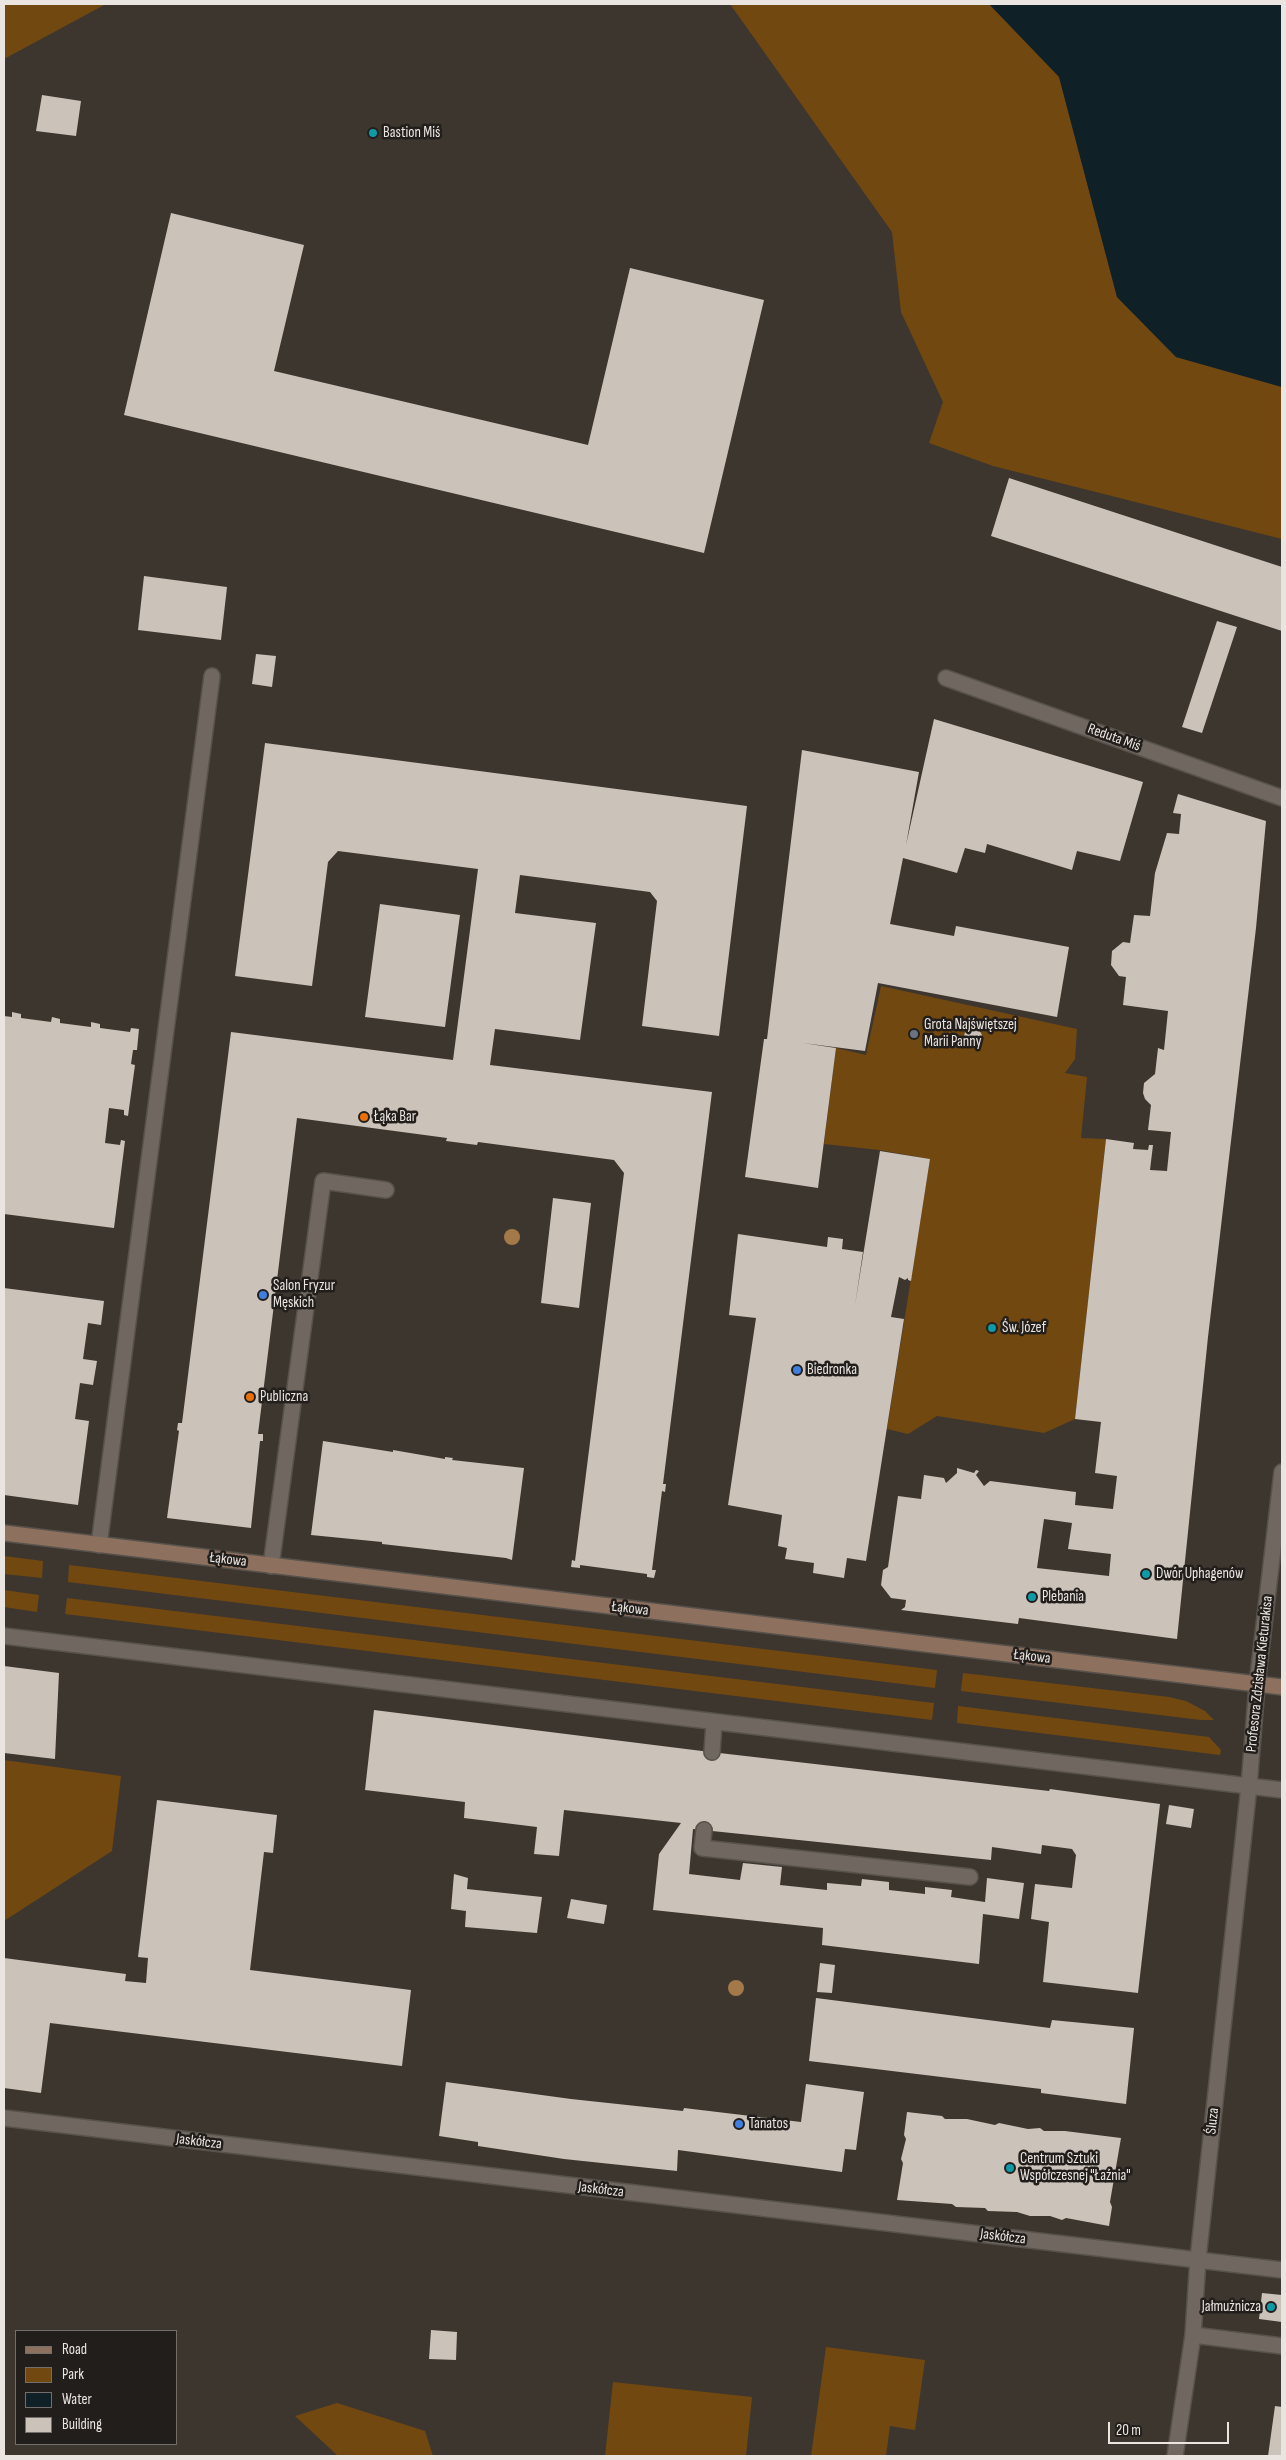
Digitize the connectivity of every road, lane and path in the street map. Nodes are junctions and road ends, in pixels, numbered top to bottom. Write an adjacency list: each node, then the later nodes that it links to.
1 (212, 676): 7 (street)
2 (946, 678): 3 (street, Reduta Miś)
3 (1282, 798)
4 (386, 1190): 8 (street)
5 (1282, 1472): 10 (street, Profesora Zdzisława Kieturakisa)
6 (4, 1533): 7 (street, Łąkowa)
7 (99, 1545): 8 (street, Łąkowa)
8 (272, 1566): 10 (street, Łąkowa)
9 (4, 1636): 12 (street)
10 (1257, 1684): 11 (street, Łąkowa); 14 (street, Profesora Zdzisława Kieturakisa)
11 (1282, 1687)
12 (714, 1723): 13 (street); 14 (street)
13 (712, 1752)
14 (1249, 1786): 15 (street); 19 (street, Śluza)
15 (1282, 1790)
16 (704, 1830): 17 (street)
17 (970, 1877)
18 (4, 2118): 19 (street, Jaskółcza)
19 (1198, 2259): 20 (street); 21 (street, Śluza)
20 (1282, 2270)
21 (1193, 2335): 22 (street); 23 (street, Śluza)
22 (1282, 2346)
23 (1176, 2456)

